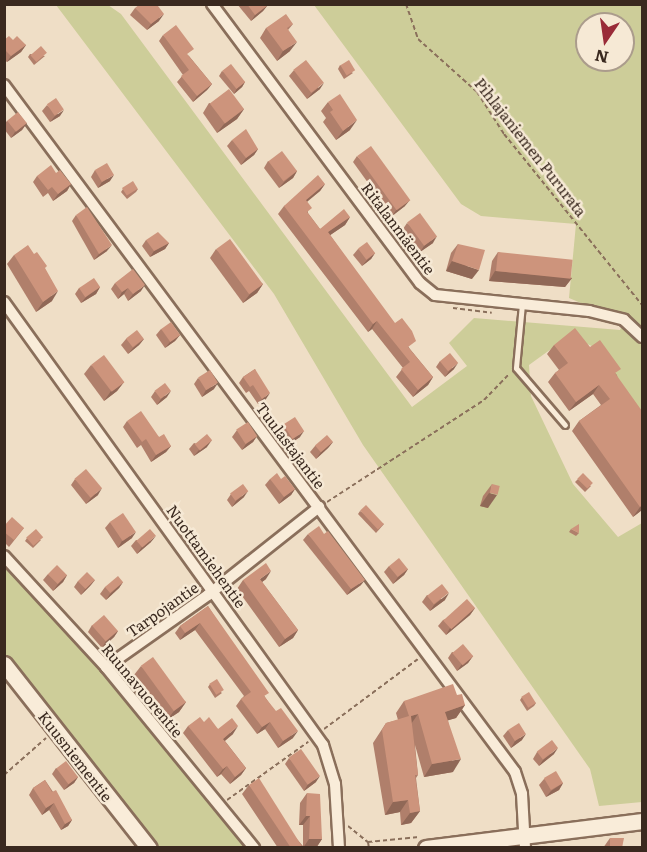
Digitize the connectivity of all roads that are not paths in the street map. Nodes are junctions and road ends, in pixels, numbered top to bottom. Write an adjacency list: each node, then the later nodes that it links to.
1 (212, 4): 4 (street, Ritalanmäentie)
2 (4, 85): 7 (street, Tuulastajantie)
3 (4, 302): 9 (street, Nuottamiehentie)
4 (522, 302): 5 (street, Ritalanmäentie); 6 (lane)
5 (642, 337)
6 (565, 425)
7 (319, 507): 9 (street, Tarpojantie); 13 (street, Tuulastajantie)
8 (4, 555): 11 (street, Ruunavuorentie)
9 (214, 591): 11 (street, Tarpojantie); 17 (street, Nuottamiehentie)
10 (4, 664): 15 (street, Kuusniementie)
11 (106, 667): 16 (street, Ruunavuorentie)
12 (642, 821): 13 (street)
13 (525, 841): 14 (street)
14 (425, 842)
15 (149, 848)
16 (254, 848)
17 (339, 848)

